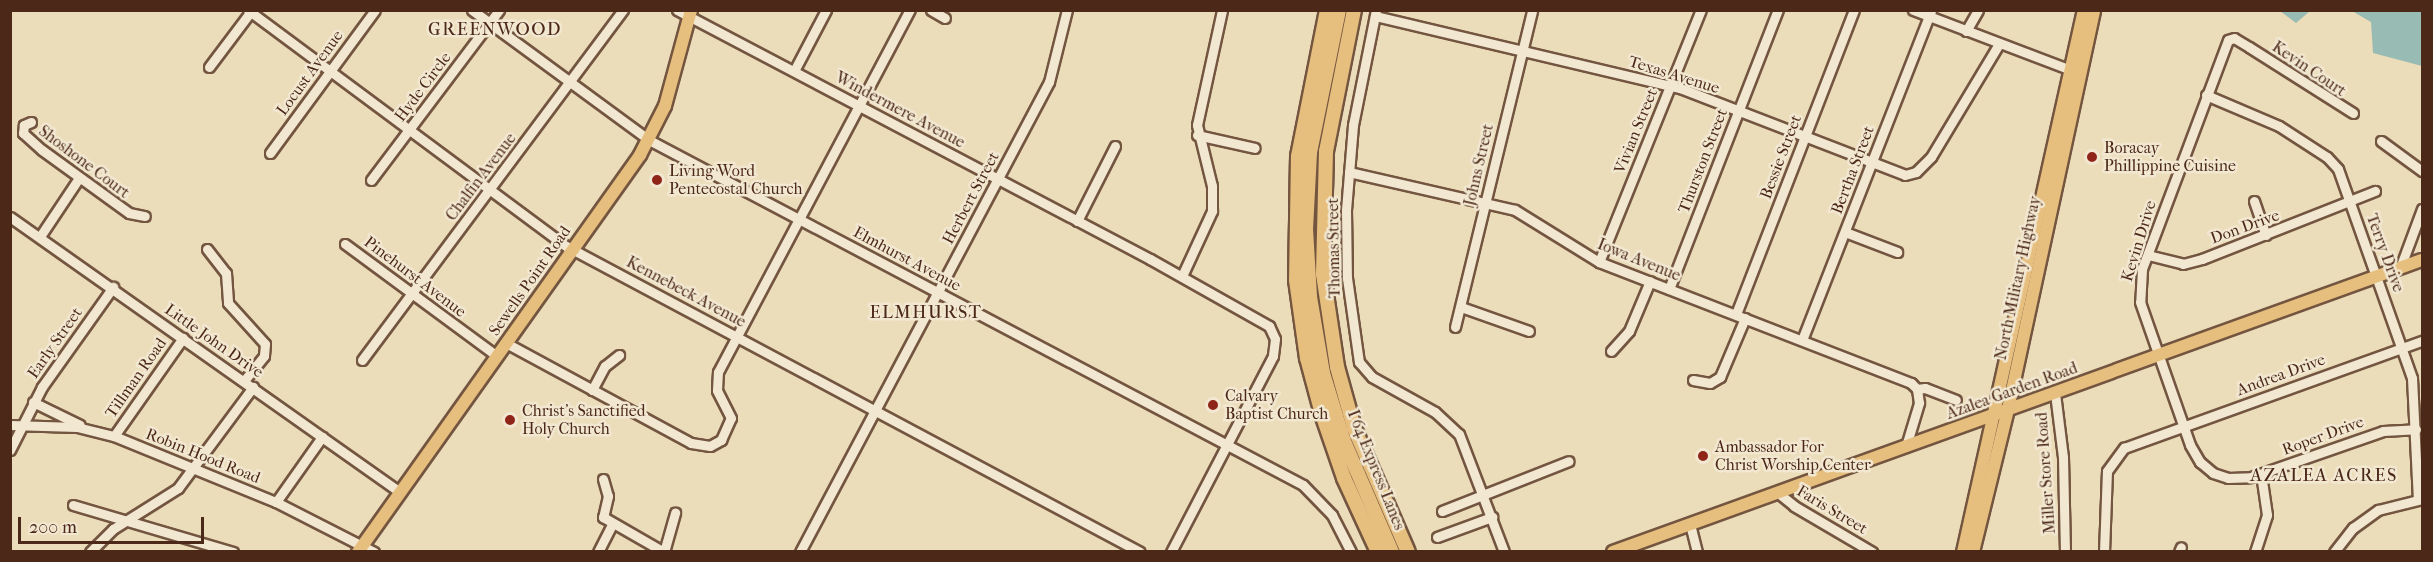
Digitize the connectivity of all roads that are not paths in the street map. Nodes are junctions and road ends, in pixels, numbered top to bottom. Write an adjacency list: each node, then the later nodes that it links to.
1 (375, 10): 34 (street, Locust Avenue)
2 (472, 10): 27 (street, Elmhurst Avenue)
3 (499, 10): 27 (street, Hyde Circle)
4 (623, 10): 36 (street, Chalfin Avenue)
5 (677, 10): 24 (street, Windermere Avenue)
6 (826, 10): 33 (street)
7 (910, 10): 39 (street)
8 (931, 10): 26 (street)
9 (1067, 10): 55 (street, Herbert Street)
10 (1222, 10): 44 (street)
11 (1327, 10): 148 (highway)
12 (1339, 10): 149 (highway, I 64 Express Lanes)
13 (1354, 10): 150 (highway)
14 (1532, 10): 31 (street, Johns Street)
15 (1701, 10): 37 (street, Vivian Street)
16 (1778, 10): 40 (street, Thurston Street)
17 (1854, 10): 45 (street, Bessie Street)
18 (1913, 10): 25 (street)
19 (1978, 10): 28 (street)
20 (2084, 10): 35 (main road, North Military Highway)
21 (2094, 10): 35 (main road, North Military Highway)
22 (250, 11): 32 (street); 34 (street, Kennebeck Avenue)
23 (1375, 13): 31 (street, Texas Avenue); 53 (street, Thomas Street)
24 (690, 14): 33 (street, Windermere Avenue); 46 (main road, Sewells Point Road)
25 (1930, 14): 28 (street); 51 (street, Bertha Street)
26 (945, 18)
27 (489, 23): 36 (street, Elmhurst Avenue); 43 (street, Hyde Circle)
28 (1966, 31): 29 (street)
29 (1999, 44): 35 (street); 51 (street, Texas Avenue)
30 (2248, 46): 38 (street, Kevin Drive); 41 (street, Kevin Court)
31 (1522, 50): 37 (street, Texas Avenue); 60 (street, Johns Street)
32 (209, 67)
33 (794, 70): 39 (street, Windermere Avenue)
34 (330, 71): 43 (street, Kennebeck Avenue); 50 (street, Locust Avenue)
35 (2075, 71): 108 (main road, North Military Highway); 110 (main road, North Military Highway)
36 (569, 82): 46 (street, Elmhurst Avenue); 57 (street, Chalfin Avenue)
37 (1670, 86): 40 (street, Texas Avenue); 76 (street, Vivian Street)
38 (2206, 95): 61 (street, Terry Drive); 74 (street, Kevin Drive)
39 (860, 105): 55 (street, Windermere Avenue); 65 (street)
40 (1739, 111): 45 (street, Texas Avenue); 82 (street, Thurston Street)
41 (2353, 113)
42 (31, 122): 54 (street, Shoshone Court)
43 (410, 130): 56 (street, Hyde Circle); 57 (street, Kennebeck Avenue)
44 (1197, 135): 49 (street); 78 (street)
45 (1805, 136): 51 (street, Texas Avenue); 86 (street, Bessie Street)
46 (649, 140): 65 (street, Elmhurst Avenue); 72 (main road, Sewells Point Road)
47 (2381, 141): 52 (street)
48 (1115, 146): 66 (street)
49 (1255, 148)
50 (270, 153)
51 (1872, 162): 67 (street, Bertha Street)
52 (2422, 171)
53 (1349, 172): 60 (street, Iowa Avenue); 127 (street, Thomas Street)
54 (79, 178): 63 (street, Shoshone Court); 68 (street)
55 (997, 178): 66 (street, Windermere Avenue); 83 (street, Herbert Street)
56 (371, 180)
57 (490, 190): 72 (street, Kennebeck Avenue); 84 (street, Chalfin Avenue)
58 (2375, 191): 61 (street, Don Drive)
59 (2254, 201): 69 (street)
60 (1486, 203): 76 (street, Iowa Avenue); 85 (street, Johns Street)
61 (2351, 203): 69 (street, Don Drive); 79 (street, Terry Drive)
62 (2422, 209): 77 (street)
63 (145, 216)
64 (10, 217): 68 (street, Little John Drive)
65 (800, 218): 83 (street, Elmhurst Avenue); 89 (street)
66 (1077, 221): 78 (street, Windermere Avenue)
67 (1845, 232): 73 (street); 91 (street, Bertha Street)
68 (41, 235): 81 (street, Little John Drive)
69 (2266, 235): 74 (street, Don Drive)
70 (345, 244): 84 (street, Pinehurst Avenue)
71 (207, 249): 101 (street)
72 (572, 250): 89 (street, Kennebeck Avenue); 93 (main road, Sewells Point Road)
73 (1897, 252)
74 (2148, 255): 97 (street, Kevin Drive)
75 (2422, 260): 77 (main road, Azalea Garden Road)
76 (1599, 262): 80 (street, Iowa Avenue)
77 (2400, 268): 79 (main road, Azalea Garden Road)
78 (1182, 276): 117 (street, Windermere Avenue)
79 (2378, 276): 94 (street, Terry Drive); 97 (main road, Azalea Garden Road)
80 (1650, 281): 82 (street, Iowa Avenue); 95 (street)
81 (113, 287): 90 (street, Little John Drive); 107 (street, Early Street)
82 (1669, 289): 86 (street, Iowa Avenue)
83 (938, 292): 109 (street, Herbert Street); 117 (street, Elmhurst Avenue)
84 (413, 294): 98 (street, Pinehurst Avenue); 99 (street, Chalfin Avenue)
85 (1461, 307): 87 (street, Johns Street); 88 (street)
86 (1741, 316): 91 (street, Iowa Avenue); 100 (street, Bessie Street)
87 (1455, 327)
88 (1529, 331)
89 (737, 337): 104 (street); 109 (street, Kennebeck Avenue)
90 (183, 338): 101 (street, Little John Drive); 115 (street, Tillman Road)
91 (1802, 340): 103 (street, Iowa Avenue)
92 (2422, 341): 94 (street, Andrea Drive)
93 (506, 343): 98 (main road, Sewells Point Road); 104 (street)
94 (2403, 348): 112 (street, Andrea Drive); 114 (street, Terry Drive)
95 (1611, 351)
96 (619, 355): 104 (street)
97 (2158, 355): 105 (main road, Azalea Garden Road); 112 (street, Kevin Drive)
98 (497, 356): 125 (main road, Sewells Point Road)
99 (362, 360)
100 (1693, 380)
101 (244, 381): 102 (street, Little John Drive)
102 (253, 387): 116 (street, Little John Drive); 121 (street)
103 (1917, 389): 106 (street, Iowa Avenue); 118 (street)
104 (592, 390)
105 (2055, 393): 108 (main road, Azalea Garden Road); 157 (street, Miller Store Road)
106 (1956, 400)
107 (33, 402): 111 (street, Early Street); 113 (street)
108 (2008, 409): 110 (main road, Azalea Garden Road); 156 (main road, North Military Highway)
109 (874, 410): 144 (street, Herbert Street); 145 (street, Kennebeck Avenue)
110 (1994, 415): 118 (main road, Azalea Garden Road); 155 (main road, North Military Highway)
111 (15, 426): 113 (street, Robin Hood Road); 119 (street, Early Street)
112 (2183, 426): 122 (street, Kevin Drive); 158 (street, Andrea Drive)
113 (88, 428): 115 (street, Robin Hood Road)
114 (2416, 429): 123 (street, Roper Drive); 128 (street, Terry Drive)
115 (114, 436): 121 (street, Robin Hood Road)
116 (322, 436): 125 (street, Little John Drive); 129 (street)
117 (1227, 445): 146 (street); 147 (street, Elmhurst Avenue)
118 (1906, 446): 126 (main road, Azalea Garden Road)
119 (10, 450)
120 (1569, 461): 127 (street)
121 (194, 468): 129 (street, Robin Hood Road); 134 (street)
122 (2208, 469): 123 (street, Roper Drive)
123 (2261, 474): 159 (street)
124 (603, 479): 136 (street)
125 (400, 492): 138 (main road, Sewells Point Road)
126 (1778, 492): 135 (main road, Azalea Garden Road); 154 (street, Faris Street)
127 (1484, 496): 131 (street); 133 (street)
128 (2420, 499): 160 (street)
129 (276, 502): 138 (street, Robin Hood Road)
130 (73, 505): 134 (street)
131 (1442, 511)
132 (675, 513): 143 (street)
133 (1492, 517): 137 (street); 151 (street)
134 (125, 522): 139 (street); 140 (street)
135 (1690, 524): 152 (main road, Azalea Garden Road); 153 (street)
136 (612, 525): 142 (street); 143 (street)
137 (1437, 537)
138 (361, 548): 141 (street, Robin Hood Road)
139 (90, 552)
140 (233, 552)
141 (374, 552)
142 (598, 552)
143 (664, 552)
144 (800, 552)
145 (1140, 552)
146 (1171, 552)
147 (1351, 552)
148 (1378, 552)
149 (1392, 552)
150 (1408, 552)
151 (1504, 552)
152 (1612, 552)
153 (1697, 552)
154 (1872, 552)
155 (1963, 552)
156 (1973, 552)
157 (2065, 552)
158 (2104, 552)
159 (2255, 552)
160 (2334, 552)

